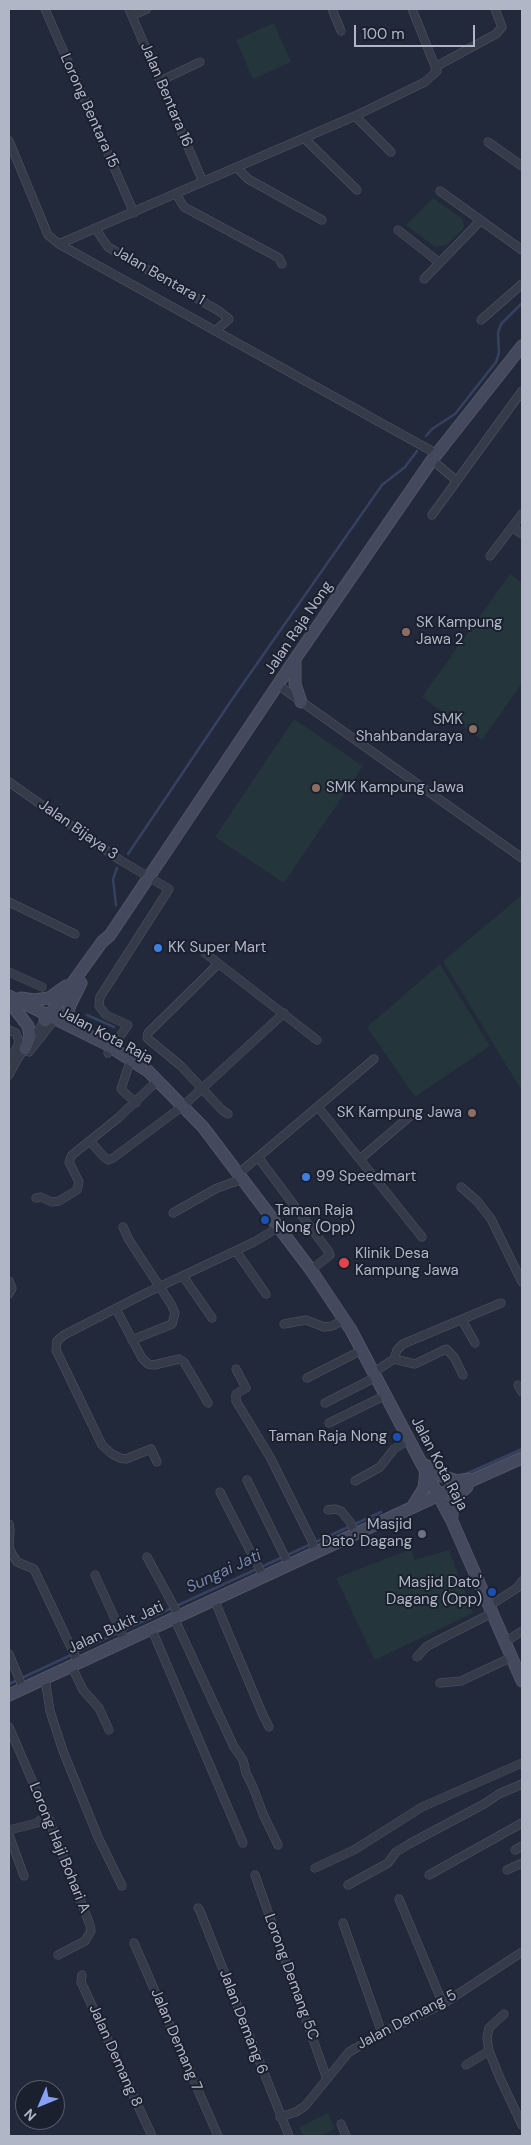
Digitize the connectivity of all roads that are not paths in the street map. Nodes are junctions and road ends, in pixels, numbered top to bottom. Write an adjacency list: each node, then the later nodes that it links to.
1 (45, 9): 22 (street, Lorong Bentara 15)
2 (147, 9): 6 (street)
3 (332, 9): 7 (street)
4 (412, 9): 9 (street)
5 (496, 9): 9 (street)
6 (131, 12): 10 (street, Jalan Bentara 16)
7 (341, 31)
8 (200, 62): 10 (street)
9 (436, 69): 11 (street)
10 (160, 81): 18 (street, Jalan Bentara 16)
11 (355, 116): 12 (street); 15 (street)
12 (304, 138): 17 (street); 19 (street)
13 (9, 141): 27 (street)
14 (488, 142): 16 (street)
15 (391, 152)
16 (522, 166)
17 (236, 167): 18 (street); 23 (street)
18 (203, 182): 21 (street)
19 (356, 190)
20 (440, 191): 24 (street)
21 (176, 194): 22 (street); 30 (street)
22 (134, 213): 25 (street)
23 (322, 220)
24 (481, 220): 28 (street); 29 (street)
25 (95, 228): 27 (street); 34 (street, Jalan Bentara 1)
26 (398, 230): 29 (street)
27 (59, 244): 34 (street)
28 (522, 250)
29 (440, 263): 31 (street)
30 (282, 264)
31 (424, 279)
32 (522, 284): 33 (street)
33 (481, 320)
34 (216, 331): 37 (street)
35 (522, 347): 37 (main road, Jalan Raja Nong)
36 (522, 391): 38 (street)
37 (434, 457): 38 (street); 44 (main road, Jalan Raja Nong)
38 (457, 481): 40 (street)
39 (522, 514): 41 (street)
40 (432, 515)
41 (512, 527): 42 (street); 43 (street)
42 (522, 534)
43 (490, 556)
44 (295, 659): 45 (main road, Jalan Raja Nong); 46 (main road)
45 (278, 685): 46 (street); 49 (main road, Jalan Raja Nong)
46 (301, 702): 48 (street)
47 (9, 782): 49 (street, Jalan Bijaya 3)
48 (522, 858)
49 (149, 878): 55 (main road, Jalan Raja Nong); 64 (street, Jalan Bijaya 3)
50 (9, 902): 51 (street)
51 (76, 934)
52 (205, 953): 53 (street)
53 (218, 964): 58 (street); 71 (street)
54 (9, 972): 56 (street)
55 (78, 981): 57 (main road); 59 (main road, Jalan Raja Nong); 61 (main road)
56 (42, 987)
57 (10, 1000): 59 (main road, Jalan Kota Raja); 63 (main road)
58 (284, 1013): 62 (street); 71 (street)
59 (50, 1020): 61 (main road); 63 (street); 64 (main road, Jalan Kota Raja); 67 (street)
60 (9, 1030): 65 (street)
61 (85, 1033): 64 (main road)
62 (317, 1040)
63 (25, 1049): 67 (street)
64 (110, 1050): 68 (main road, Jalan Kota Raja); 70 (main road)
65 (9, 1060)
66 (374, 1060): 74 (street)
67 (17, 1064): 69 (street)
68 (129, 1065): 70 (main road, Jalan Kota Raja); 72 (street)
69 (9, 1075)
70 (155, 1079): 72 (street); 73 (main road, Jalan Kota Raja)
71 (203, 1088): 73 (street); 75 (street)
72 (136, 1103): 77 (street)
73 (183, 1106): 77 (street); 80 (main road, Jalan Kota Raja)
74 (318, 1107): 78 (street); 79 (street)
75 (228, 1114)
76 (408, 1117): 79 (street)
77 (90, 1141): 82 (street)
78 (258, 1157): 80 (street); 88 (street)
79 (360, 1159): 86 (street)
80 (241, 1176): 83 (street); 85 (main road, Jalan Kota Raja)
81 (461, 1188): 91 (street)
82 (36, 1198)
83 (173, 1213)
84 (123, 1227): 92 (street)
85 (278, 1227): 87 (street); 88 (main road, Jalan Kota Raja)
86 (422, 1237)
87 (236, 1251): 89 (street); 94 (street)
88 (311, 1270): 98 (main road, Jalan Kota Raja)
89 (184, 1276): 92 (street); 97 (street)
90 (9, 1281): 93 (street)
91 (522, 1282)
92 (160, 1287): 96 (street); 101 (street)
93 (9, 1294)
94 (266, 1294)
95 (502, 1303): 99 (street)
96 (116, 1309): 101 (street); 115 (street)
97 (212, 1318)
98 (344, 1320): 100 (street); 103 (main road, Jalan Kota Raja)
99 (462, 1320): 102 (street); 104 (street)
100 (284, 1324)
101 (132, 1340): 110 (street)
102 (475, 1343)
103 (362, 1350): 106 (main road, Jalan Kota Raja); 108 (street)
104 (394, 1359): 106 (street); 107 (street)
105 (236, 1369): 128 (street)
106 (375, 1374): 109 (main road, Jalan Kota Raja); 111 (street)
107 (463, 1375)
108 (306, 1378)
109 (386, 1394): 112 (street); 113 (main road, Jalan Kota Raja)
110 (208, 1403)
111 (325, 1403)
112 (329, 1422)
113 (410, 1439): 116 (main road, Jalan Kota Raja); 119 (street)
114 (522, 1458): 117 (main road)
115 (156, 1462)
116 (424, 1466): 117 (main road); 121 (main road, Jalan Kota Raja); 122 (main road)
117 (478, 1477): 121 (main road, Jalan Bukit Jati); 124 (main road)
118 (247, 1480): 130 (street)
119 (355, 1481)
120 (220, 1492): 131 (street)
121 (439, 1494): 122 (main road, Jalan Bukit Jati); 124 (main road, Jalan Kota Raja)
122 (410, 1509): 126 (main road, Jalan Bukit Jati)
123 (328, 1510): 126 (street)
124 (452, 1521): 135 (main road, Jalan Kota Raja)
125 (9, 1524): 127 (street)
126 (353, 1528): 128 (main road, Jalan Bukit Jati)
127 (9, 1535): 144 (street)
128 (314, 1547): 130 (main road, Jalan Bukit Jati)
129 (148, 1557): 136 (street)
130 (286, 1559): 131 (main road, Jalan Bukit Jati)
131 (261, 1571): 134 (main road, Jalan Bukit Jati)
132 (94, 1575): 139 (street)
133 (522, 1580): 135 (street)
134 (214, 1599): 136 (main road, Jalan Bukit Jati); 151 (street)
135 (491, 1609): 140 (main road, Jalan Kota Raja); 142 (street)
136 (175, 1612): 137 (main road, Jalan Bukit Jati); 160 (street)
137 (152, 1630): 139 (main road, Jalan Bukit Jati); 159 (street)
138 (522, 1631): 140 (street)
139 (122, 1635): 144 (main road, Jalan Bukit Jati)
140 (505, 1642): 143 (main road, Jalan Kota Raja)
141 (9, 1654): 148 (street)
142 (417, 1657)
143 (512, 1657): 146 (main road, Jalan Kota Raja); 147 (street)
144 (74, 1663): 145 (main road, Jalan Bukit Jati); 152 (street)
145 (45, 1678): 148 (main road, Jalan Bukit Jati); 168 (street)
146 (522, 1681)
147 (440, 1683)
148 (22, 1685): 149 (main road, Jalan Bukit Jati)
149 (9, 1694)
150 (9, 1727): 155 (street, Lorong Haji Bohari A)
151 (270, 1727)
152 (109, 1730)
153 (522, 1764): 162 (street)
154 (522, 1784): 167 (street)
155 (47, 1815): 157 (street); 174 (street, Lorong Haji Bohari A)
156 (522, 1823): 165 (street)
157 (9, 1830)
158 (9, 1834): 166 (street)
159 (243, 1843)
160 (278, 1845)
161 (522, 1863): 163 (street)
162 (316, 1868)
163 (507, 1870)
164 (255, 1875): 181 (street, Lorong Demang 5C)
165 (429, 1875)
166 (24, 1876)
167 (348, 1885)
168 (122, 1886)
169 (399, 1899): 176 (street)
170 (198, 1908): 182 (street, Jalan Demang 6)
171 (343, 1923): 178 (street)
172 (134, 1943): 186 (street, Jalan Demang 7)
173 (522, 1952): 176 (street, Jalan Demang 5)
174 (58, 1955)
175 (82, 1975): 185 (street, Jalan Demang 8)
176 (442, 2004): 178 (street, Jalan Demang 5)
177 (504, 2014): 179 (street)
178 (382, 2032): 181 (street, Jalan Demang 5)
179 (489, 2051): 180 (street); 184 (street)
180 (466, 2065)
181 (328, 2079): 182 (street, Jalan Demang 5)
182 (280, 2117): 187 (street, Jalan Demang 6)
183 (341, 2124): 188 (street)
184 (522, 2125)
185 (152, 2136)
186 (218, 2136)
187 (289, 2136)
188 (346, 2136)

